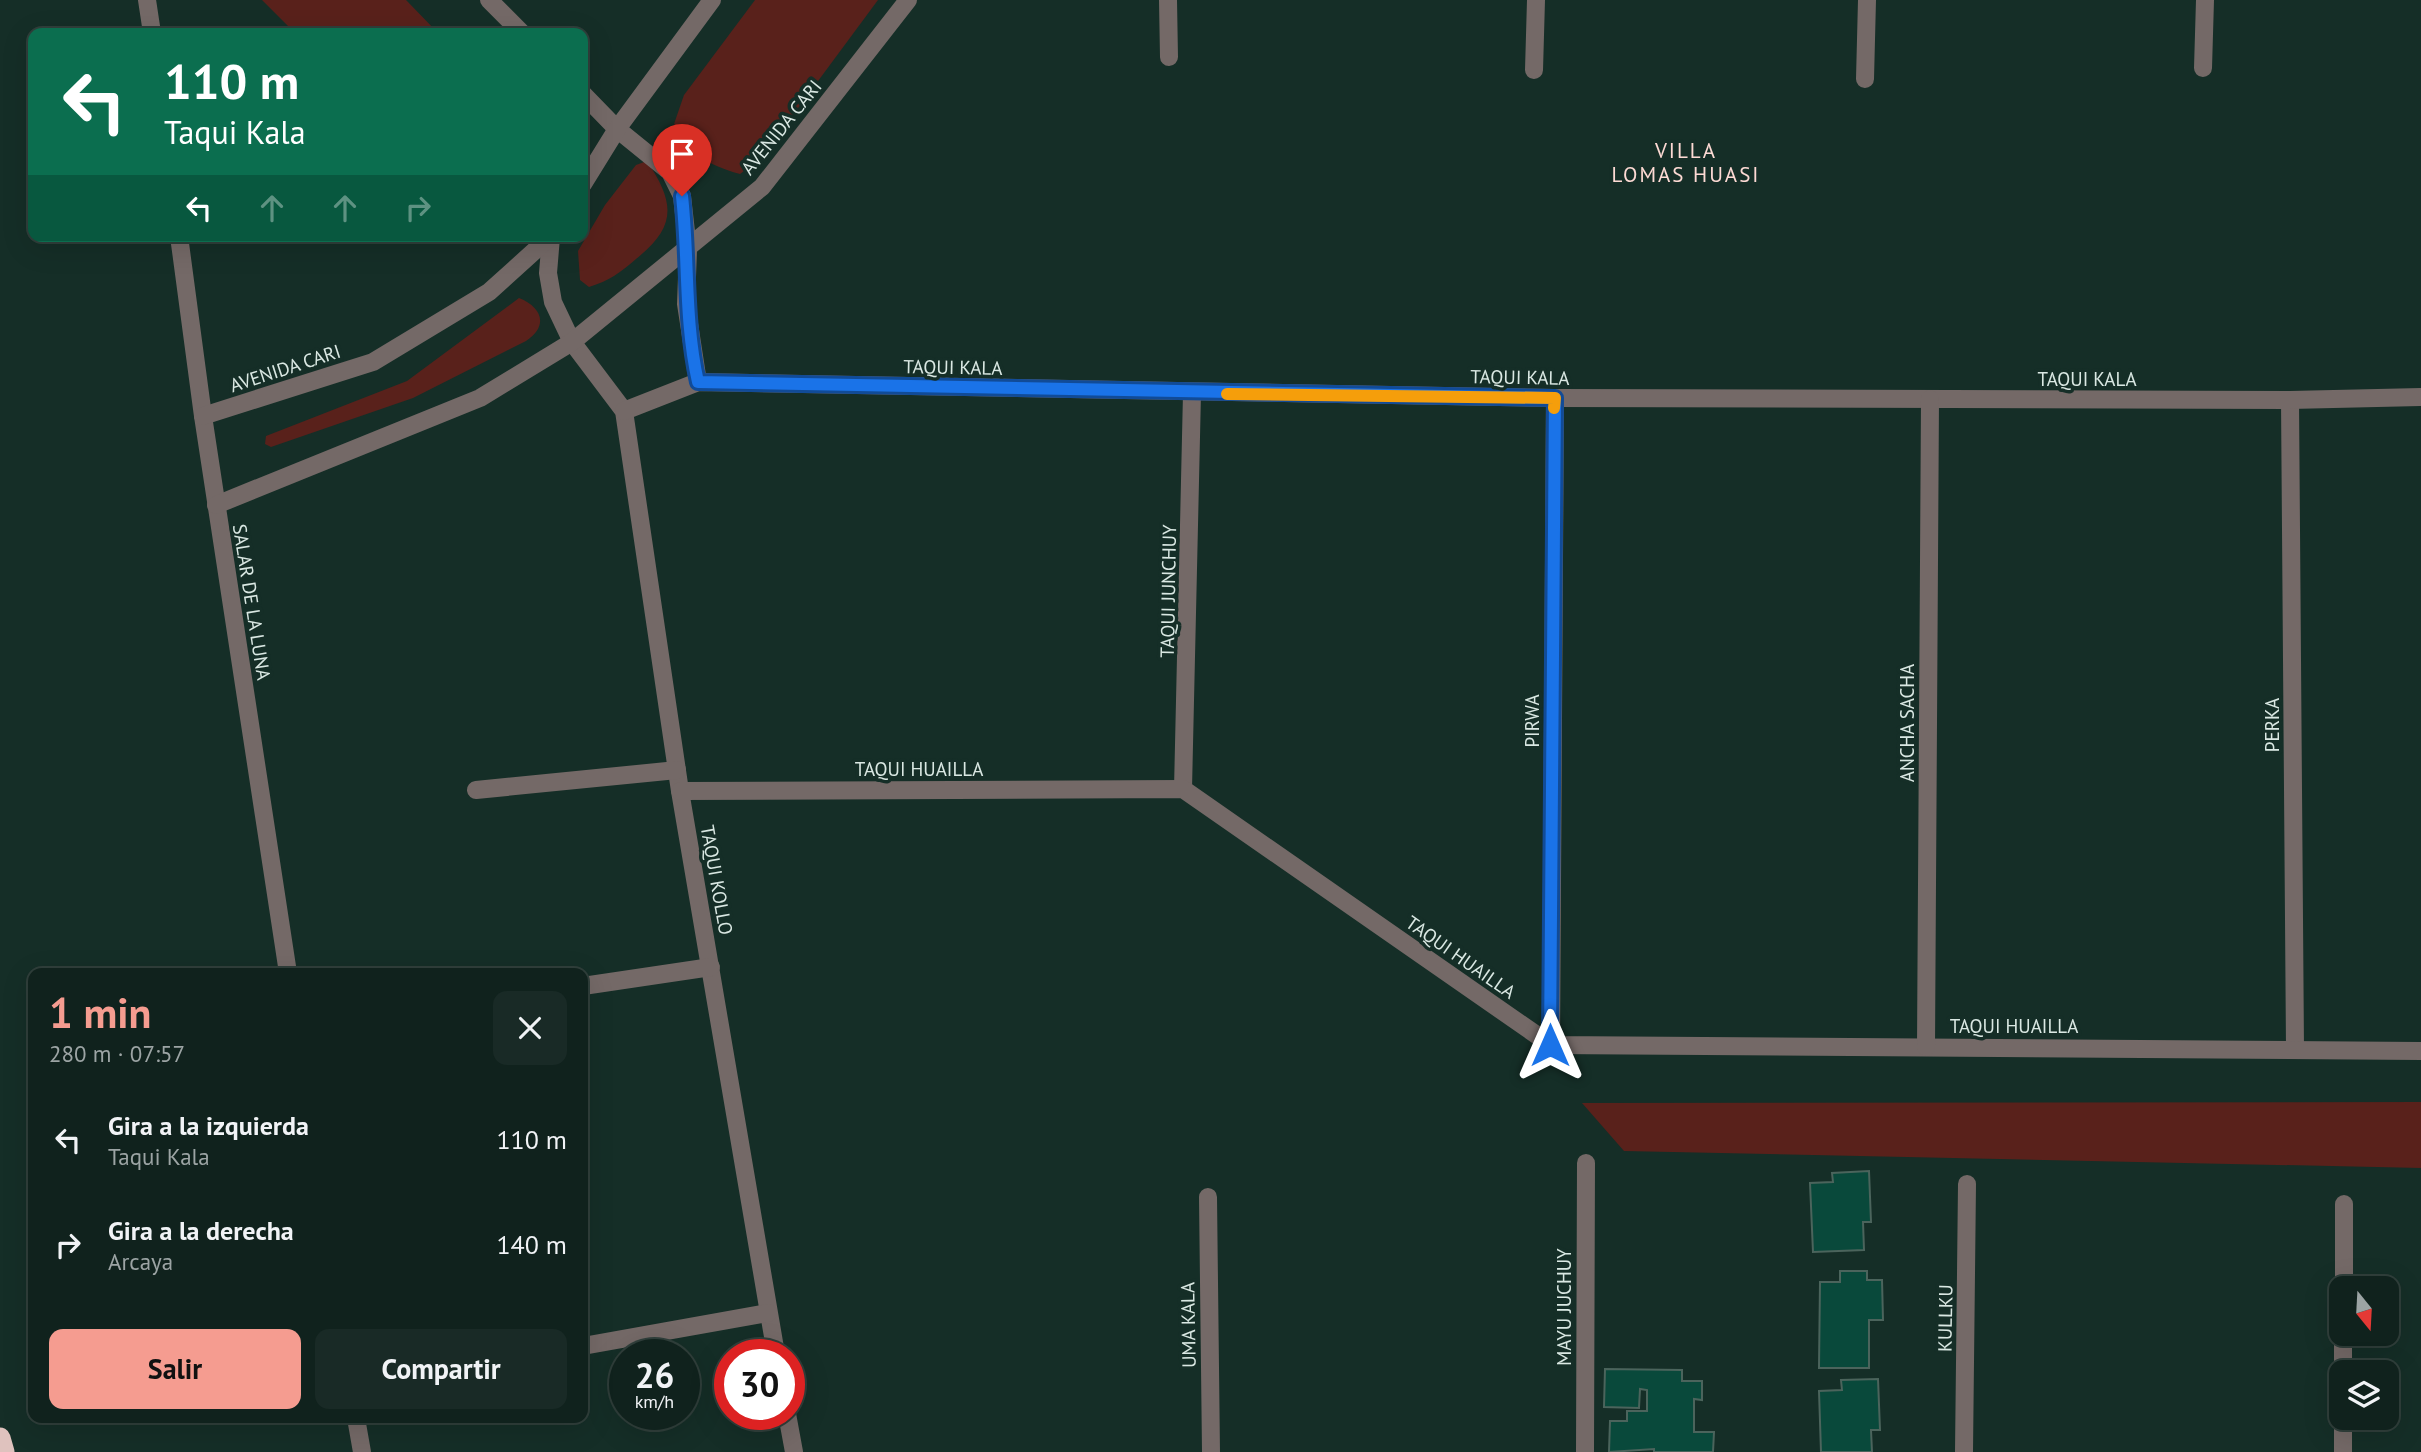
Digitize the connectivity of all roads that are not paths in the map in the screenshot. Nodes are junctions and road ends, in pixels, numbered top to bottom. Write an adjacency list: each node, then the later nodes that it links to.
1 (147, 0): 9 (street)
2 (489, 0): 10 (street)
3 (712, 0): 16 (street)
4 (908, 0): 21 (street, AVENIDA CARI)
5 (1168, 0): 11 (street)
6 (1536, 0): 13 (street)
7 (1867, 0): 14 (street)
8 (2205, 0): 12 (street)
9 (151, 28)
10 (517, 28)
11 (1169, 57)
12 (2203, 68)
13 (1534, 70)
14 (1865, 79)
15 (588, 99): 16 (street)
16 (617, 128): 17 (street); 21 (street)
17 (588, 176)
18 (180, 242): 30 (street, SALAR DE LA LUNA)
19 (545, 242): 30 (street, AVENIDA CARI)
20 (551, 242): 22 (street, AVENIDA CARI)
21 (688, 250): 22 (street, AVENIDA CARI); 23 (street)
22 (572, 342): 29 (street, AVENIDA CARI); 31 (street, AVENIDA CARI)
23 (698, 382): 24 (street, TAQUI KALA); 29 (street, TAQUI KALA)
24 (1192, 393): 26 (street, TAQUI KALA); 33 (street, TAQUI JUNCHUY)
25 (2421, 397): 28 (street, TAQUI KALA)
26 (1555, 398): 27 (street, TAQUI KALA); 39 (street, PIRWA)
27 (1930, 399): 28 (street, TAQUI KALA); 40 (street, ANCHA SACHA)
28 (2290, 400): 41 (street, PERKA)
29 (624, 411): 32 (street, TAQUI KOLLO)
30 (203, 416): 31 (street, SALAR DE LA LUNA)
31 (216, 505): 37 (street, SALAR DE LA LUNA)
32 (677, 770): 34 (street); 35 (street, TAQUI KOLLO)
33 (1183, 789): 35 (street, TAQUI HUAILLA); 39 (street, TAQUI HUAILLA)
34 (476, 790)
35 (680, 791): 36 (street, TAQUI KOLLO)
36 (711, 967): 38 (street); 48 (street, TAQUI KOLLO)
37 (287, 968)
38 (588, 985)
39 (1550, 1045): 40 (street, TAQUI HUAILLA)
40 (1926, 1047): 41 (street, TAQUI HUAILLA)
41 (2295, 1049): 42 (street, TAQUI HUAILLA)
42 (2421, 1051)
43 (1586, 1163): 59 (street, MAYU JUCHUY)
44 (1967, 1184): 60 (street, KULLKU)
45 (1208, 1197): 58 (street, UMA KALA)
46 (2344, 1204): 47 (street)
47 (2344, 1276)
48 (768, 1313): 49 (street, TAQUI KOLLO); 50 (street)
49 (773, 1339)
50 (588, 1345)
51 (357, 1423): 56 (street)
52 (790, 1430): 57 (street)
53 (2343, 1430): 61 (street)
54 (0, 1438): 55 (highway)
55 (4, 1452)
56 (362, 1452)
57 (794, 1452)
58 (1211, 1452)
59 (1585, 1452)
60 (1964, 1452)
61 (2343, 1452)

